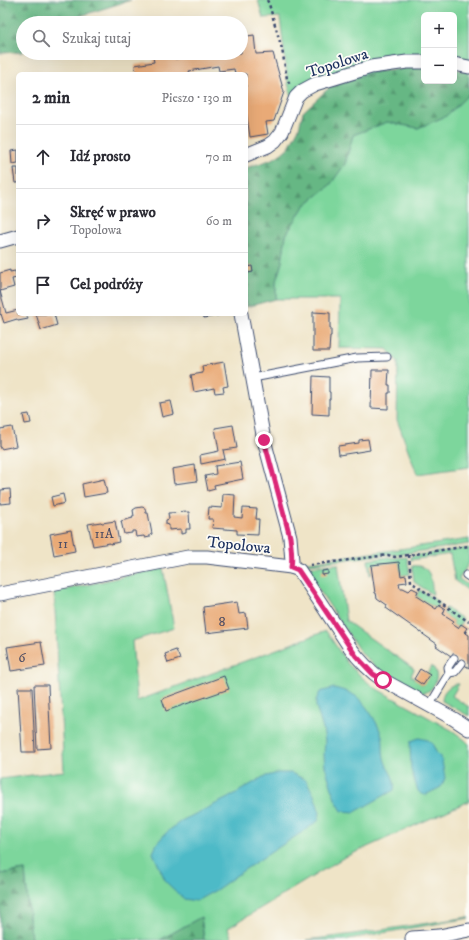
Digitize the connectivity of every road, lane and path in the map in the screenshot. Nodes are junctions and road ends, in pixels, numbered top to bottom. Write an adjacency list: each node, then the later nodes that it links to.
1 (267, 0): 5 (path)
2 (421, 62): 5 (street, Topolowa)
3 (457, 65): 4 (street)
4 (469, 67)
5 (296, 97): 6 (street, Topolowa)
6 (248, 154)
7 (16, 237): 8 (street)
8 (0, 241)
9 (241, 316): 11 (street, Topolowa)
10 (387, 357): 11 (lane)
11 (253, 378): 14 (street, Topolowa)
12 (469, 546): 13 (path)
13 (408, 555): 14 (path); 16 (path)
14 (292, 564): 15 (street, Topolowa); 22 (street)
15 (0, 594)
16 (469, 622)
17 (469, 628): 18 (path)
18 (465, 633)
19 (454, 658): 21 (lane)
20 (462, 663): 21 (lane)
21 (449, 673): 22 (lane)
22 (429, 706): 23 (street)
23 (469, 729)
24 (469, 930): 25 (street)
25 (412, 939)

